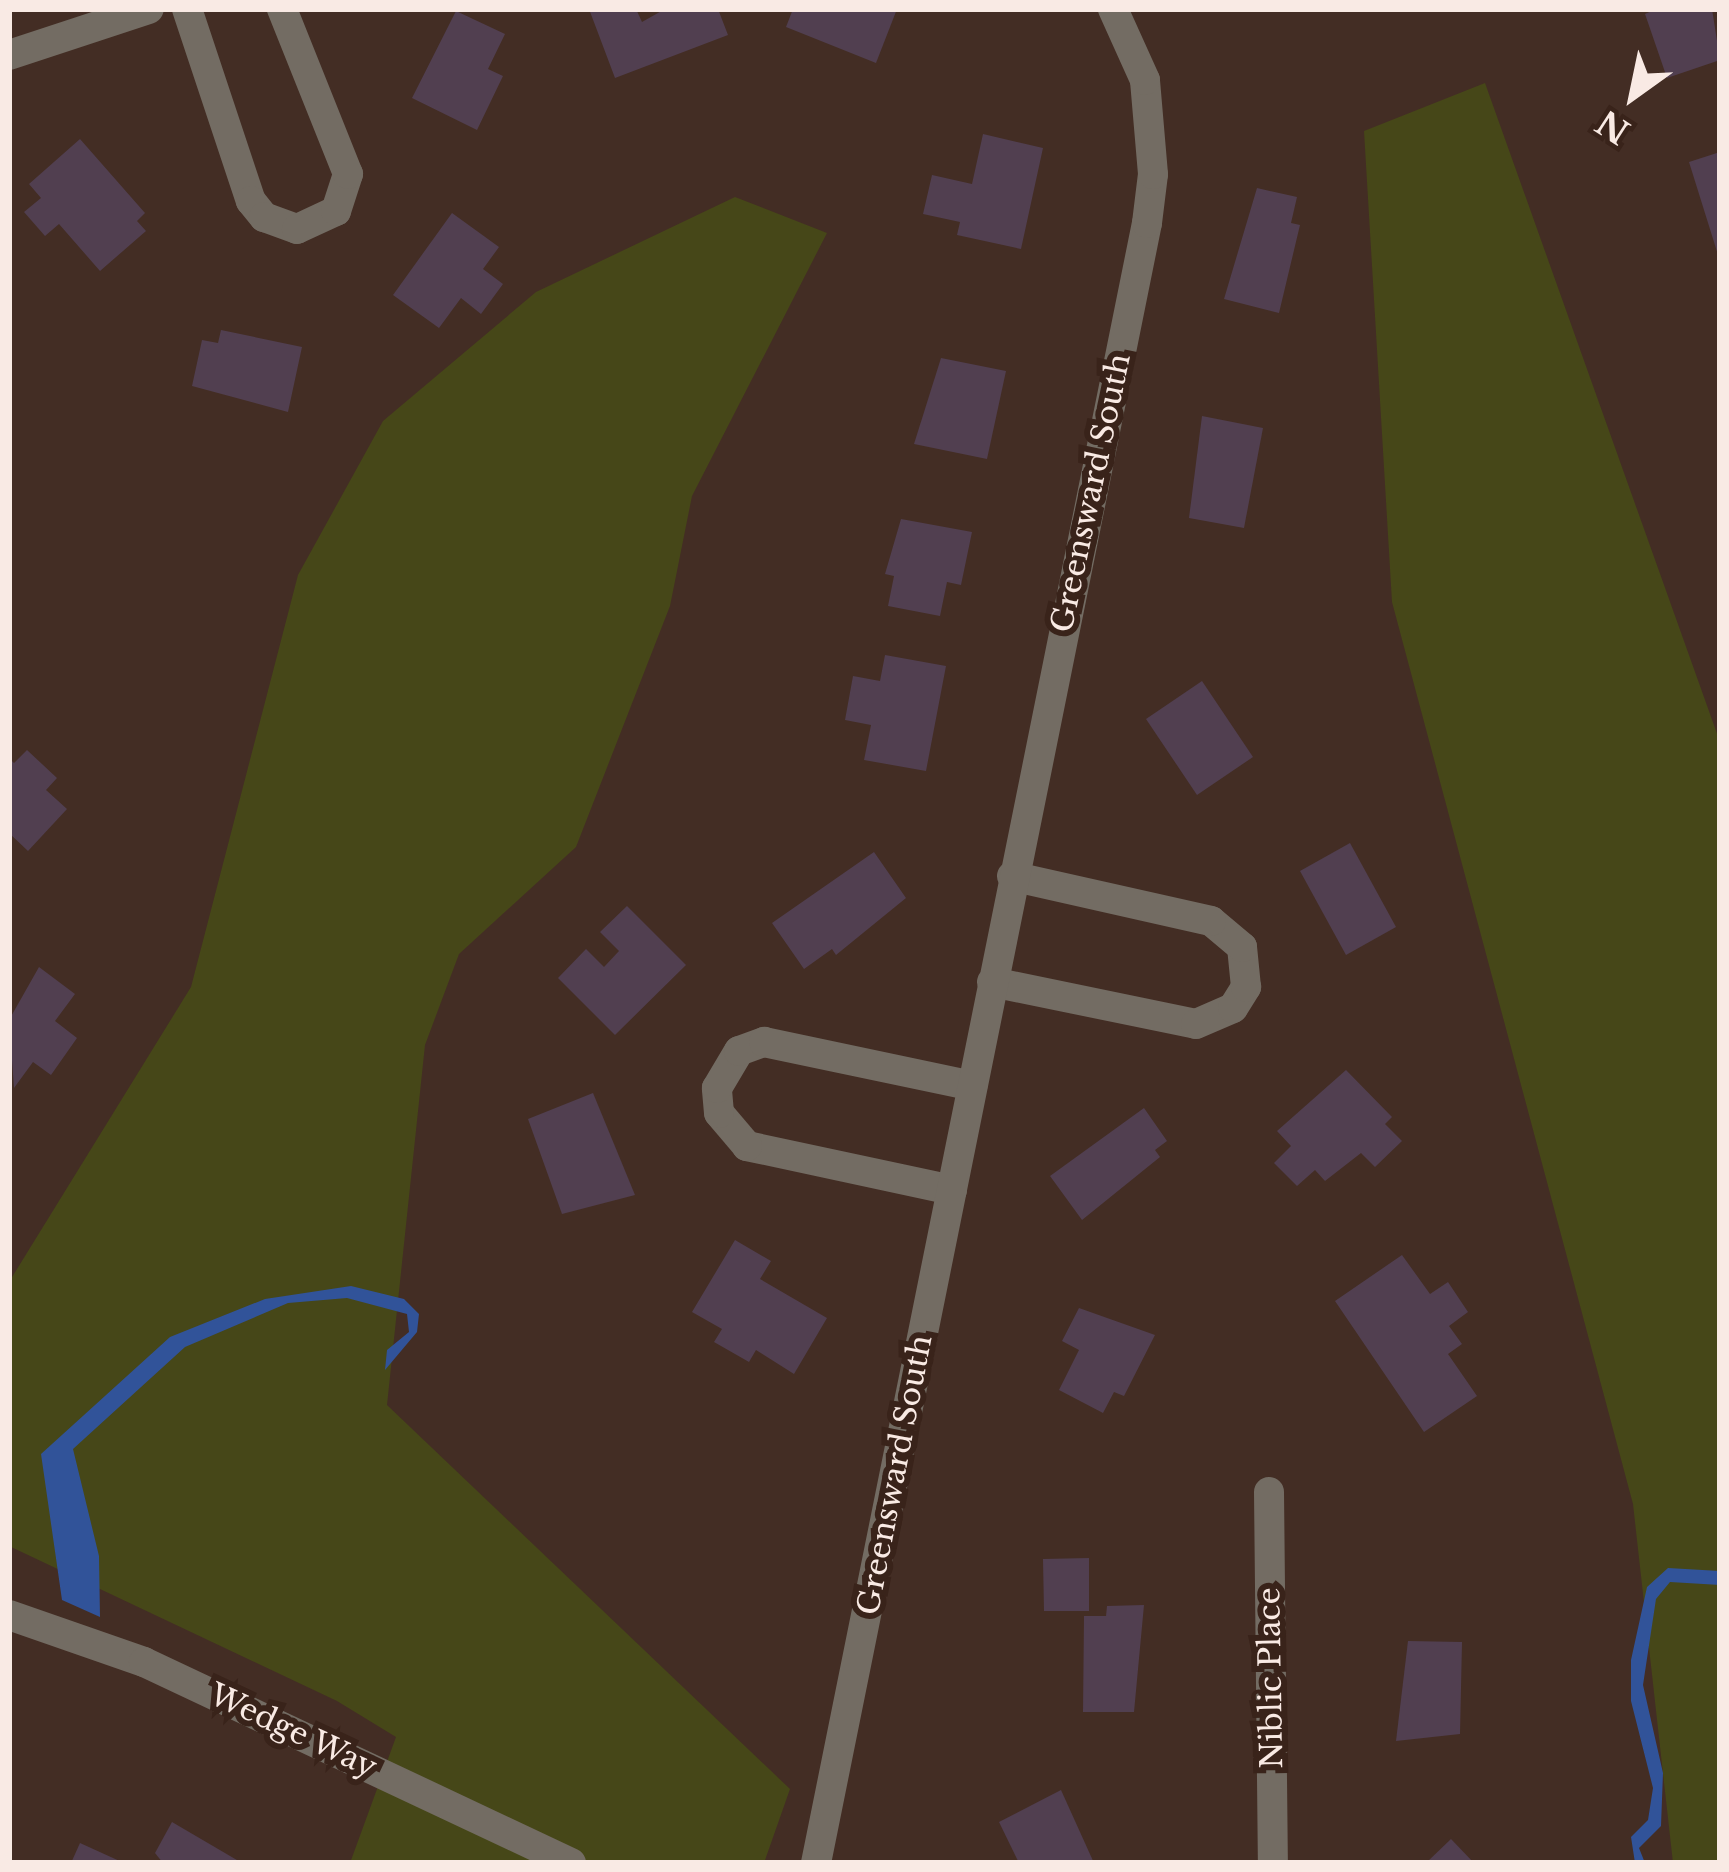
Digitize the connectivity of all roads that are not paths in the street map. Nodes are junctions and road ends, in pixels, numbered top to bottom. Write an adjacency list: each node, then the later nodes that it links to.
1 (148, 9): 5 (street)
2 (187, 9): 3 (street)
3 (281, 9)
4 (1113, 9): 6 (street, Greensward South)
5 (9, 56)
6 (1012, 876): 7 (street, Greensward South); 7 (street)
7 (992, 982): 8 (street, Greensward South)
8 (972, 1086): 9 (street, Greensward South); 9 (street)
9 (952, 1190): 13 (street, Greensward South)
10 (1269, 1492): 14 (street, Niblic Place)
11 (9, 1615): 12 (street, Wedge Way)
12 (571, 1863)
13 (816, 1863)
14 (1273, 1863)

